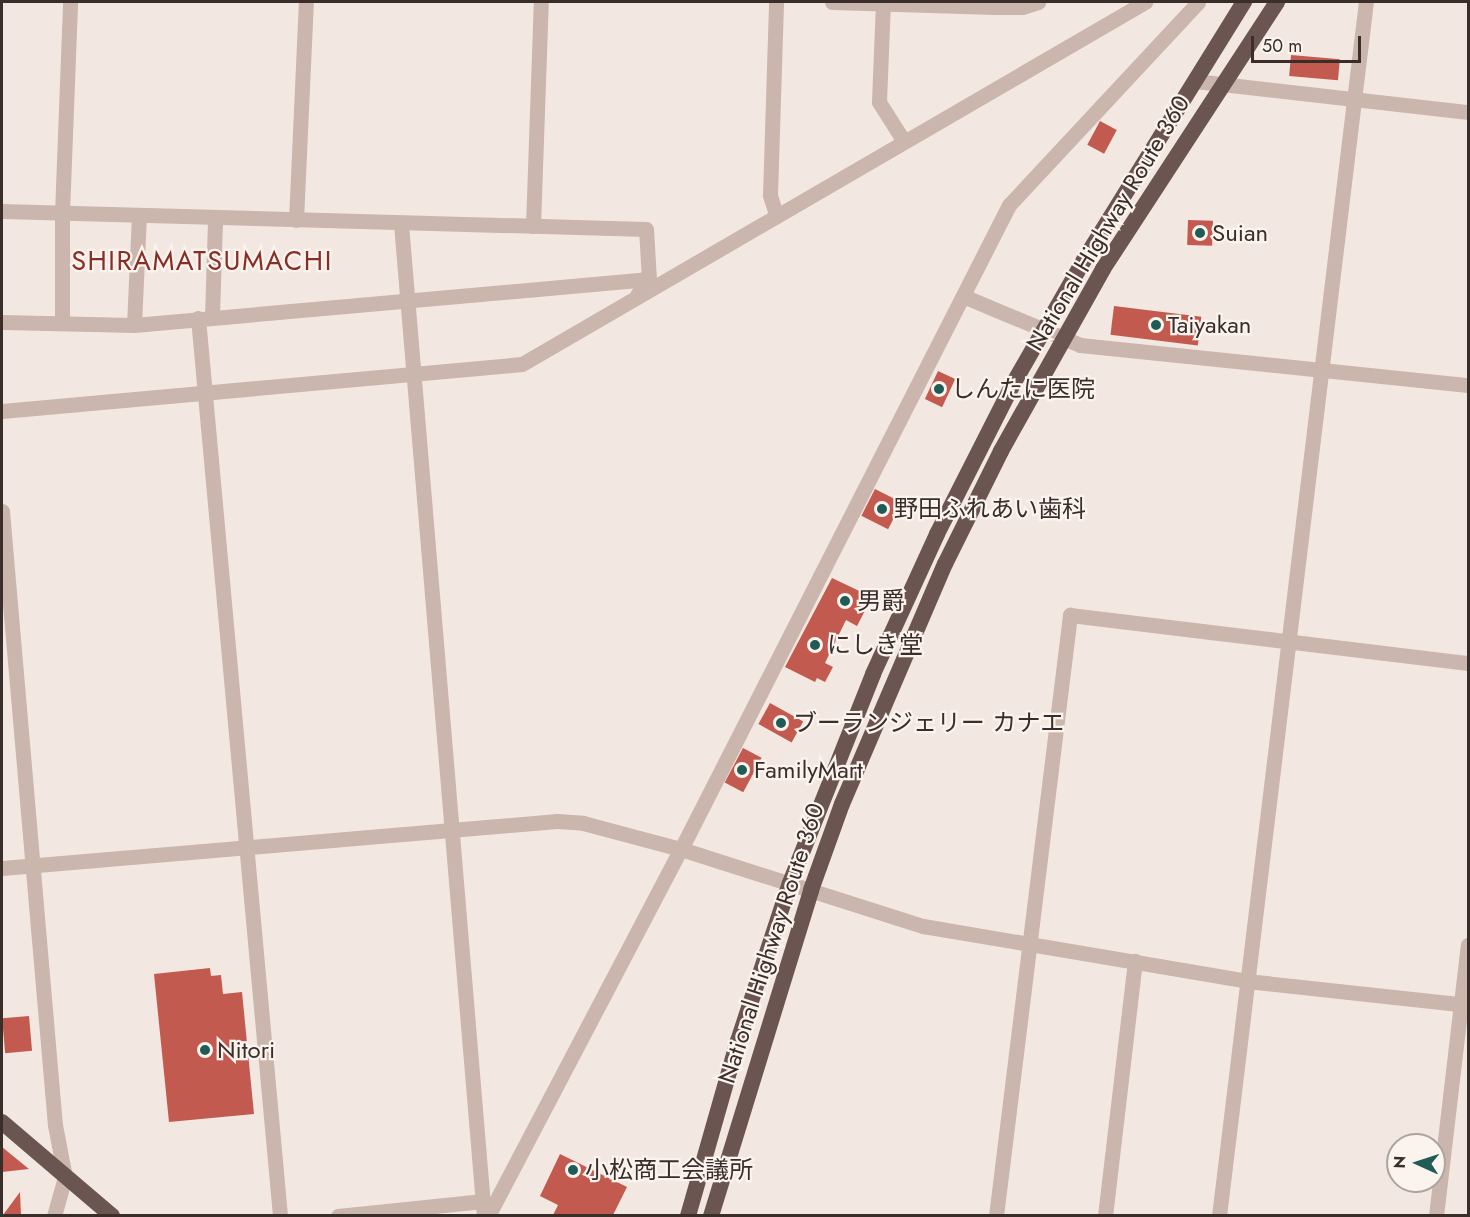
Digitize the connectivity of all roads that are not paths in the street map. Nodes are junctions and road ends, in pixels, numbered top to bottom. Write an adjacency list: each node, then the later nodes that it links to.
1 (69, 2): 19 (street)
2 (306, 2): 23 (street)
3 (541, 2): 25 (street)
4 (776, 2): 20 (street)
5 (832, 2): 11 (street)
6 (1038, 2): 11 (street)
7 (1146, 2): 17 (street)
8 (1198, 2): 27 (street)
9 (1244, 2): 13 (highway, National Highway Route 360)
10 (1366, 2): 15 (street)
11 (883, 3): 17 (street)
12 (1275, 3): 14 (highway, National Highway Route 360)
13 (1195, 81): 14 (street); 34 (highway, National Highway Route 360)
14 (1221, 84): 15 (street); 35 (highway, National Highway Route 360)
15 (1355, 99): 16 (street); 36 (street)
16 (1468, 112)
17 (903, 140): 20 (street)
18 (2, 211): 19 (street)
19 (62, 213): 21 (street); 32 (street)
20 (776, 214): 28 (street)
21 (139, 216): 22 (street); 33 (street)
22 (215, 219): 23 (street); 30 (street)
23 (296, 220): 24 (street)
24 (401, 224): 25 (street); 29 (street)
25 (533, 226): 26 (street)
26 (649, 279): 28 (street); 29 (street)
27 (963, 296): 34 (street); 47 (street)
28 (633, 300): 37 (street)
29 (407, 302): 30 (street); 37 (street)
30 (205, 318): 33 (street); 39 (street)
31 (2, 322): 32 (street)
32 (62, 322): 33 (street)
33 (134, 325)
34 (1043, 332): 35 (street); 50 (highway, National Highway Route 360)
35 (1063, 340): 36 (street); 51 (highway, National Highway Route 360)
36 (1322, 369): 38 (street); 43 (street)
37 (414, 372): 39 (street); 45 (street)
38 (1468, 385)
39 (204, 394): 40 (street); 46 (street)
40 (2, 411)
41 (2, 511): 42 (street)
42 (4, 566): 48 (street)
43 (1288, 642): 44 (street); 52 (street); 55 (street)
44 (1468, 663)
45 (455, 830): 46 (street); 47 (street); 59 (street)
46 (247, 846): 48 (street); 62 (street)
47 (681, 849): 50 (street); 59 (street)
48 (35, 865): 49 (street); 58 (street)
49 (2, 868)
50 (790, 883): 51 (street); 64 (highway, National Highway Route 360)
51 (810, 890): 52 (street); 65 (highway, National Highway Route 360)
52 (1027, 942): 54 (street); 66 (street)
53 (1468, 945): 56 (street)
54 (1135, 961): 55 (street); 67 (street)
55 (1246, 981): 56 (street); 68 (street)
56 (1465, 1005): 69 (street)
57 (2, 1122): 58 (highway)
58 (65, 1177): 60 (street); 61 (highway)
59 (485, 1211): 63 (street)
60 (54, 1215)
61 (112, 1215)
62 (280, 1215)
63 (338, 1215)
64 (688, 1215)
65 (711, 1215)
66 (996, 1215)
67 (1105, 1215)
68 (1220, 1215)
69 (1436, 1215)

